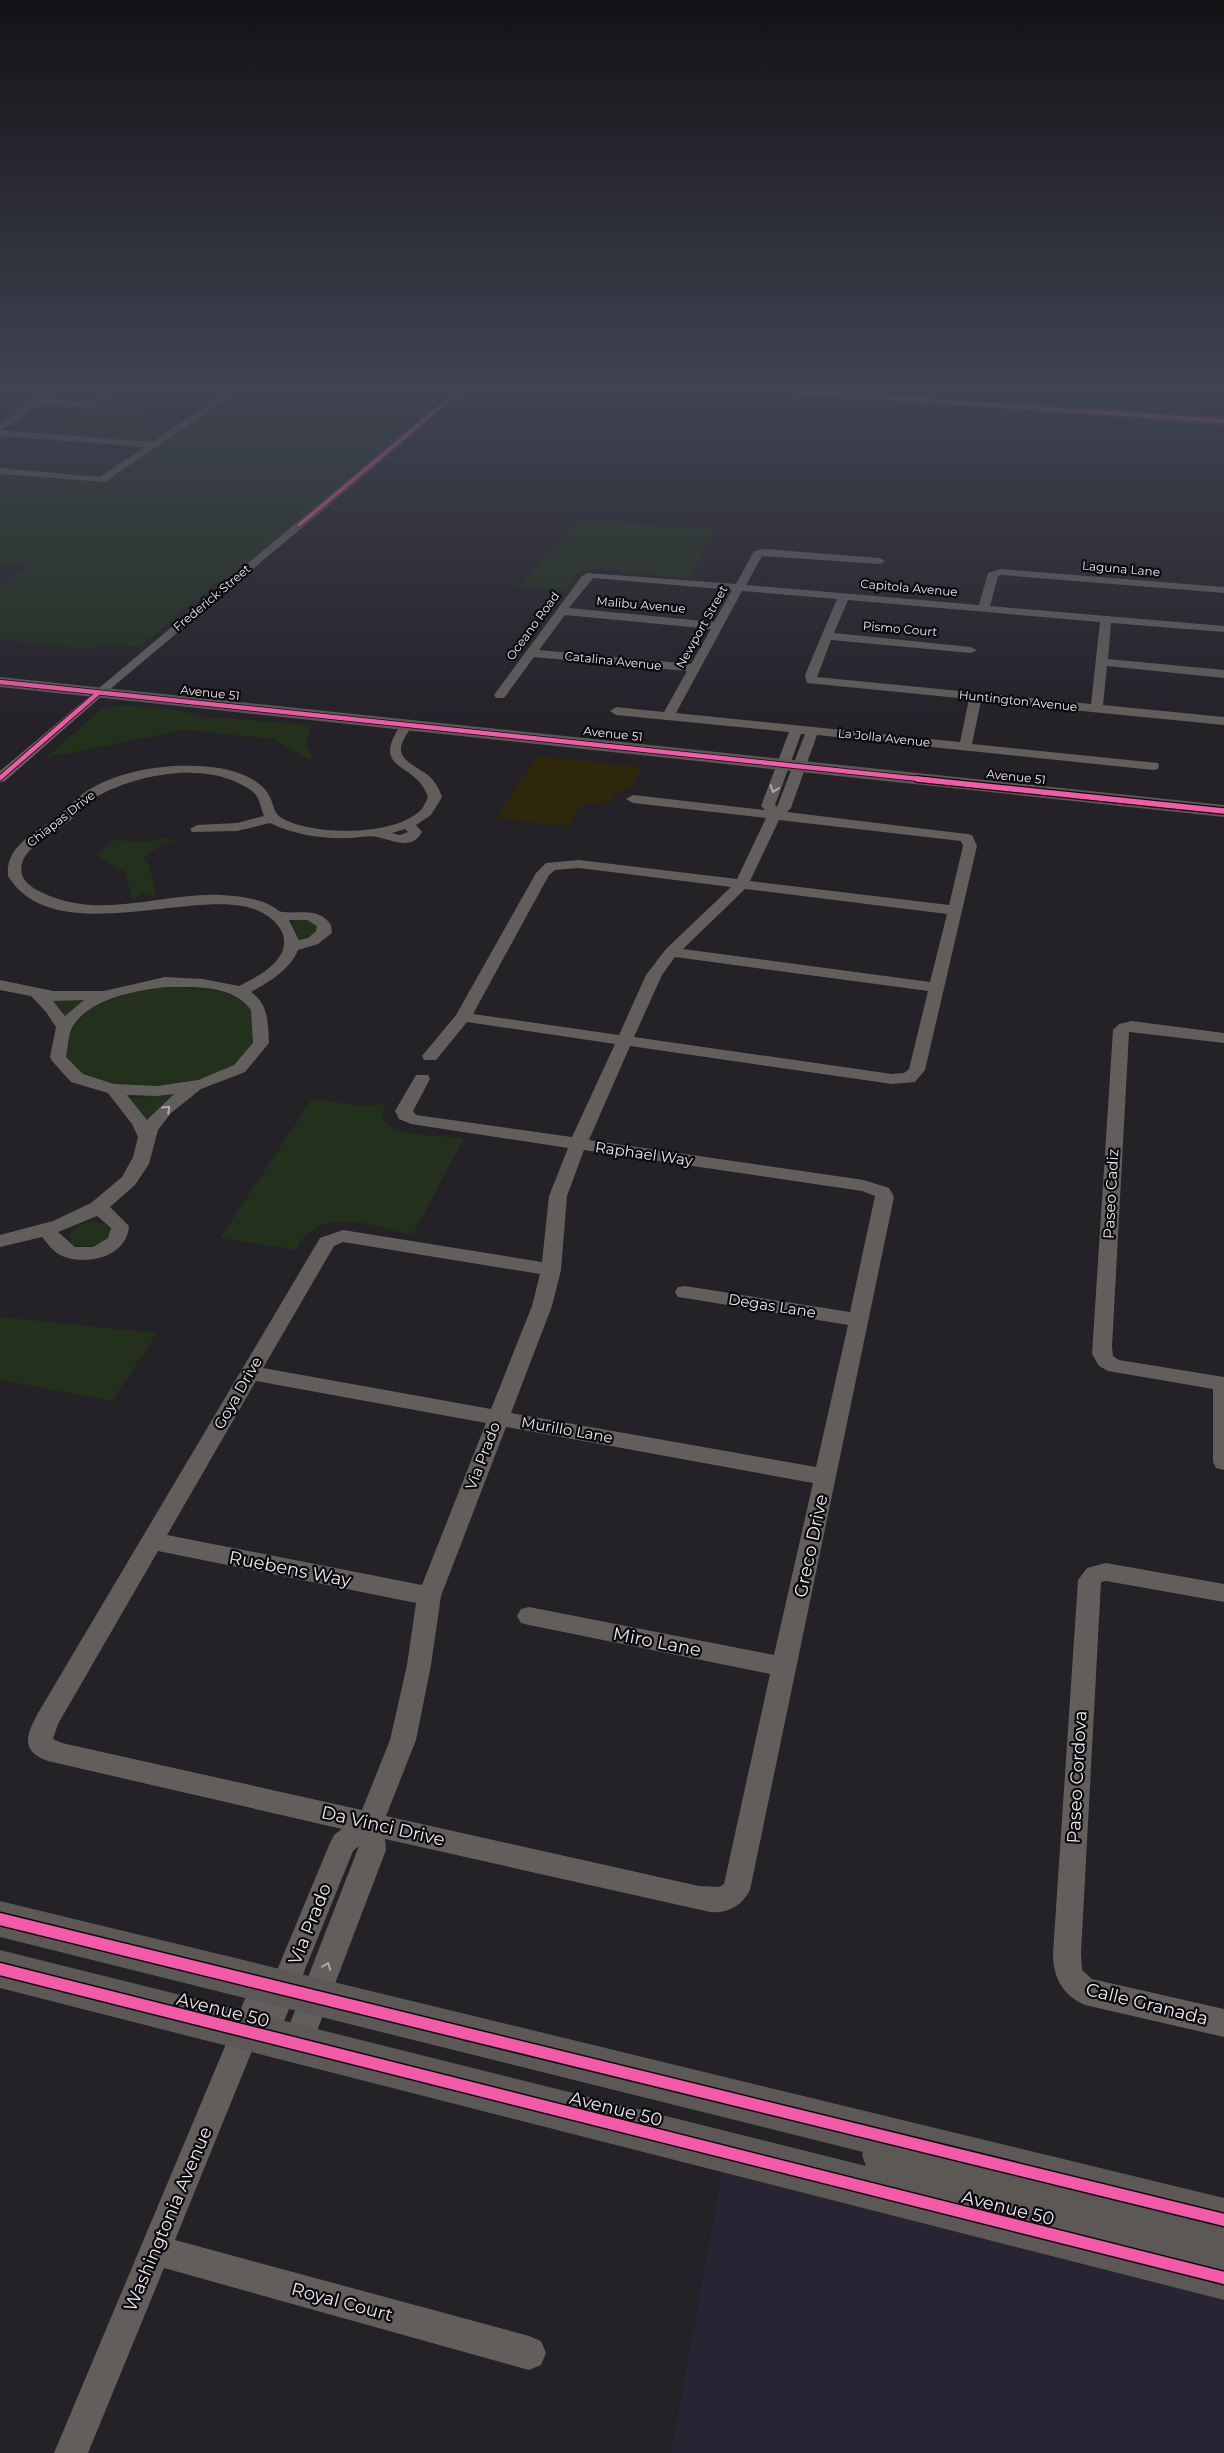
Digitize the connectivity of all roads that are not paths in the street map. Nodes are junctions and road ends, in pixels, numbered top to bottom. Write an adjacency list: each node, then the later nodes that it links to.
1 (329, 499): 19 (street, Frederick Street)
2 (880, 561): 4 (street, Newport Street)
3 (591, 575): 4 (street, Capitola Avenue); 8 (street, Oceano Road)
4 (739, 587): 6 (street, Capitola Avenue); 10 (street, Newport Street)
5 (1224, 590): 7 (street, Laguna Lane)
6 (844, 596): 7 (street, Capitola Avenue); 12 (street)
7 (984, 608): 9 (street, Capitola Avenue)
8 (561, 611): 10 (street, Malibu Avenue); 14 (street, Oceano Road)
9 (1106, 619): 11 (street, Capitola Avenue); 15 (street)
10 (718, 626): 16 (street, Newport Street)
11 (1224, 629)
12 (827, 636): 13 (street, Pismo Court); 21 (street, Huntington Avenue)
13 (971, 650)
14 (531, 653): 16 (street, Catalina Avenue); 20 (street, Oceano Road)
15 (1102, 662): 17 (street); 22 (street)
16 (694, 668): 24 (street, Newport Street)
17 (1224, 674)
18 (0, 682): 19 (main road, Avenue 51)
19 (98, 692): 26 (main road, Avenue 51); 32 (street, Frederick Street)
20 (500, 695)
21 (976, 697): 22 (street, Huntington Avenue); 29 (street)
22 (1097, 709): 25 (street, Huntington Avenue)
23 (616, 711): 24 (street, La Jolla Avenue)
24 (668, 716): 27 (street, La Jolla Avenue)
25 (1224, 721)
26 (406, 726): 30 (main road, Avenue 51); 37 (street)
27 (797, 729): 28 (street, La Jolla Avenue); 30 (street)
28 (812, 731): 29 (street, La Jolla Avenue); 30 (street)
29 (965, 746): 31 (street, La Jolla Avenue)
30 (791, 765): 34 (main road, Avenue 51); 35 (street)
31 (1153, 766)
32 (0, 778)
33 (633, 799): 35 (street)
34 (1224, 811)
35 (775, 813): 42 (street); 43 (street)
36 (272, 818): 38 (street); 39 (street); 40 (street, Chiapas Drive)
37 (407, 824): 39 (street)
38 (197, 829)
39 (379, 832)
40 (16, 879): 41 (street); 44 (street)
41 (0, 881)
42 (742, 883): 43 (street); 46 (street, Via Prado); 52 (street)
43 (954, 910): 48 (street)
44 (280, 918): 45 (street); 45 (street)
45 (291, 947): 49 (street)
46 (671, 952): 48 (street); 55 (street, Via Prado)
47 (0, 985): 51 (street)
48 (936, 987): 55 (street)
49 (240, 992): 50 (street); 58 (street)
50 (111, 993): 51 (street); 53 (street)
51 (37, 994): 53 (street)
52 (463, 1018): 55 (street); 56 (street)
53 (64, 1026): 59 (street)
54 (1224, 1038): 70 (street, Paseo Cadiz)
55 (624, 1040): 61 (street, Via Prado)
56 (430, 1056)
57 (422, 1079): 61 (street, Raphael Way)
58 (194, 1087): 59 (street); 60 (street, one-way to 58)
59 (115, 1091): 60 (street)
60 (147, 1138): 63 (street)
61 (578, 1144): 62 (street, Raphael Way); 66 (street, Via Prado)
62 (883, 1192): 68 (street, Greco Drive)
63 (98, 1206): 64 (street); 64 (street)
64 (47, 1231): 65 (street)
65 (0, 1241)
66 (551, 1270): 69 (street, Goya Drive); 71 (street, Via Prado)
67 (685, 1292): 68 (street, Degas Lane)
68 (860, 1320): 73 (street, Greco Drive)
69 (250, 1373): 71 (street, Murillo Lane); 74 (street, Goya Drive)
70 (1223, 1384): 72 (street)
71 (497, 1418): 73 (street, Murillo Lane); 76 (street, Via Prado)
72 (1224, 1462)
73 (826, 1477): 78 (street, Greco Drive)
74 (152, 1541): 76 (street, Ruebens Way); 79 (street, Goya Drive)
75 (1224, 1593): 84 (street, Paseo Cordova)
76 (429, 1596): 80 (street, Via Prado)
77 (529, 1616): 78 (street, Miro Lane)
78 (785, 1667): 81 (street, Greco Drive)
79 (40, 1743): 80 (street, Da Vinci Drive)
80 (370, 1823): 81 (street, Da Vinci Drive); 85 (street, Via Prado)
81 (728, 1898)
82 (0, 1919): 85 (main road)
83 (0, 1969): 87 (main road, Avenue 50)
84 (1072, 1982): 86 (street, Calle Granada)
85 (288, 1991): 87 (street, Washingtonia Avenue); 87 (street, Via Prado); 88 (main road)
86 (1224, 2023)
87 (269, 2037): 91 (main road, Avenue 50); 92 (street, Washingtonia Avenue)
88 (763, 2107): 89 (main road); 91 (main road)
89 (1224, 2220)
90 (1224, 2242): 91 (main road)
91 (1106, 2248): 93 (main road, Avenue 50)
92 (155, 2250): 94 (street, Royal Court); 95 (street, Washingtonia Avenue)
93 (1224, 2278)
94 (529, 2353)
95 (71, 2453)

